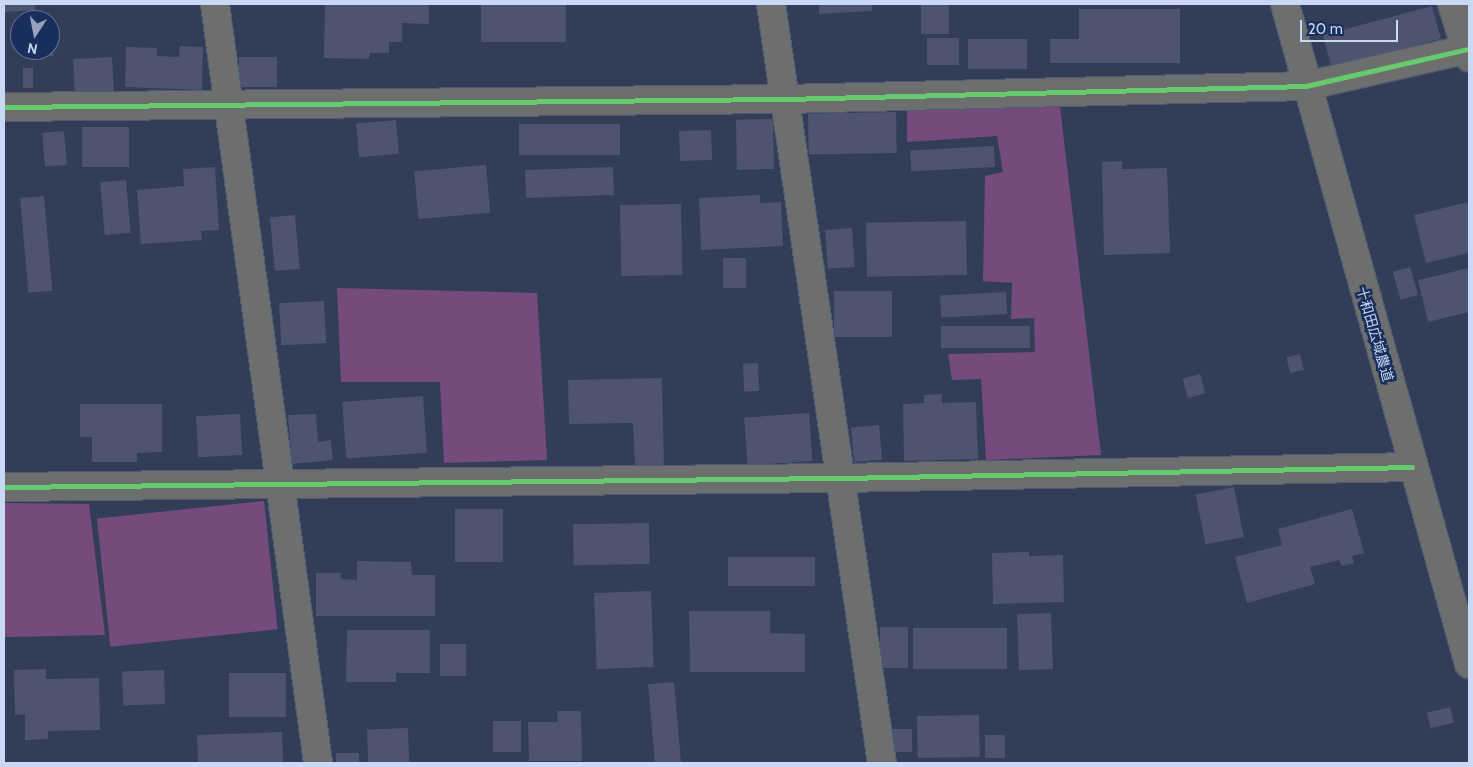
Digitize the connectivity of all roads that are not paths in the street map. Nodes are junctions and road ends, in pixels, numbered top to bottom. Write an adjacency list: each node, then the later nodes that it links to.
1 (215, 4): 8 (street)
2 (771, 4): 7 (street)
3 (1284, 4): 6 (street, 十和田広域農道)
4 (1452, 4): 5 (street)
5 (1468, 53): 6 (street)
6 (1306, 86): 7 (street); 10 (street, 十和田広域農道)
7 (786, 99): 8 (street); 11 (street)
8 (227, 103): 9 (street); 12 (street)
9 (4, 106)
10 (1412, 467): 11 (street); 14 (street, 十和田広域農道)
11 (841, 478): 12 (street); 16 (street)
12 (281, 483): 13 (street); 15 (street)
13 (4, 487)
14 (1469, 664)
15 (318, 763)
16 (882, 763)

